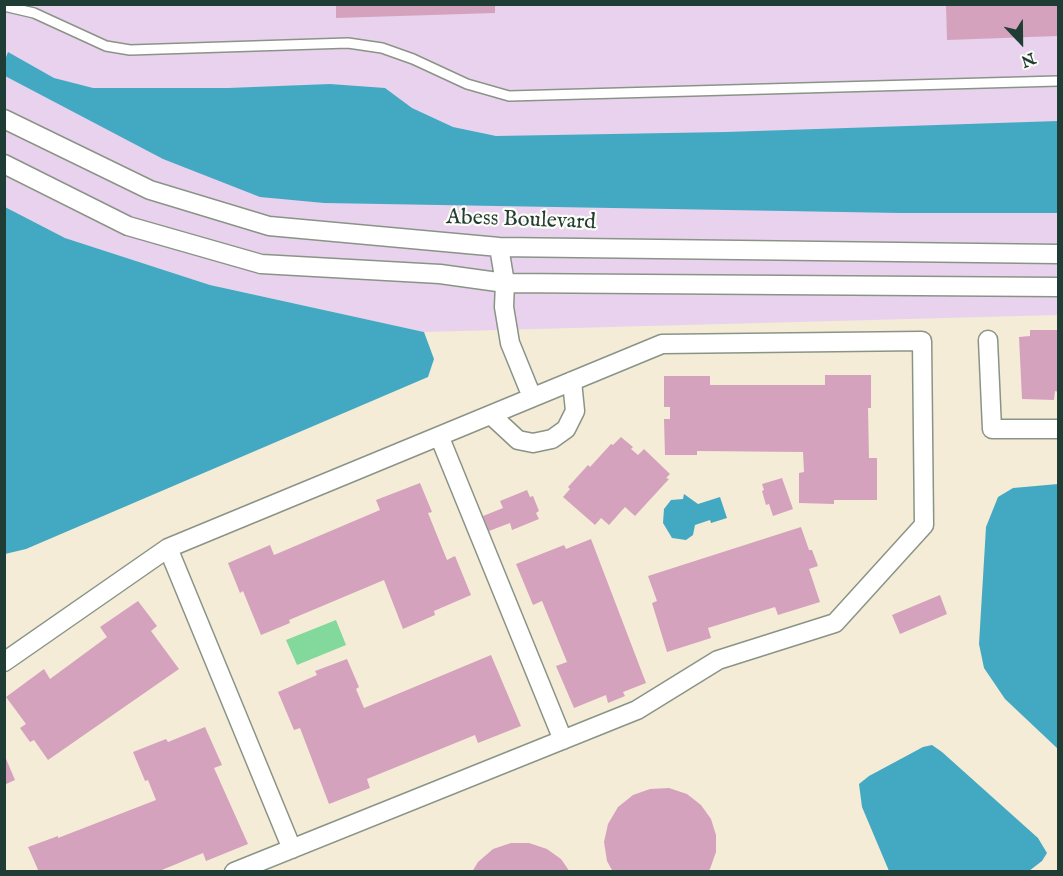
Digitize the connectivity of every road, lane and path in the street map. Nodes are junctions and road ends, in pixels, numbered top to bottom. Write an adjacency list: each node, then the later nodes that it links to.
1 (4, 6): 2 (lane)
2 (1059, 81)
3 (4, 119): 5 (street, Abess Boulevard)
4 (4, 164): 7 (street)
5 (499, 247): 6 (street, Abess Boulevard); 7 (street)
6 (1059, 254)
7 (505, 283): 8 (street); 11 (street)
8 (1059, 287)
9 (988, 340): 13 (street)
10 (572, 381): 11 (street); 12 (street); 17 (street)
11 (532, 398): 12 (street)
12 (491, 415): 14 (street)
13 (1059, 429)
14 (440, 438): 15 (street); 17 (street)
15 (168, 548): 16 (street); 18 (street)
16 (4, 662)
17 (563, 740): 18 (street)
18 (292, 849): 19 (street)
19 (234, 872)

